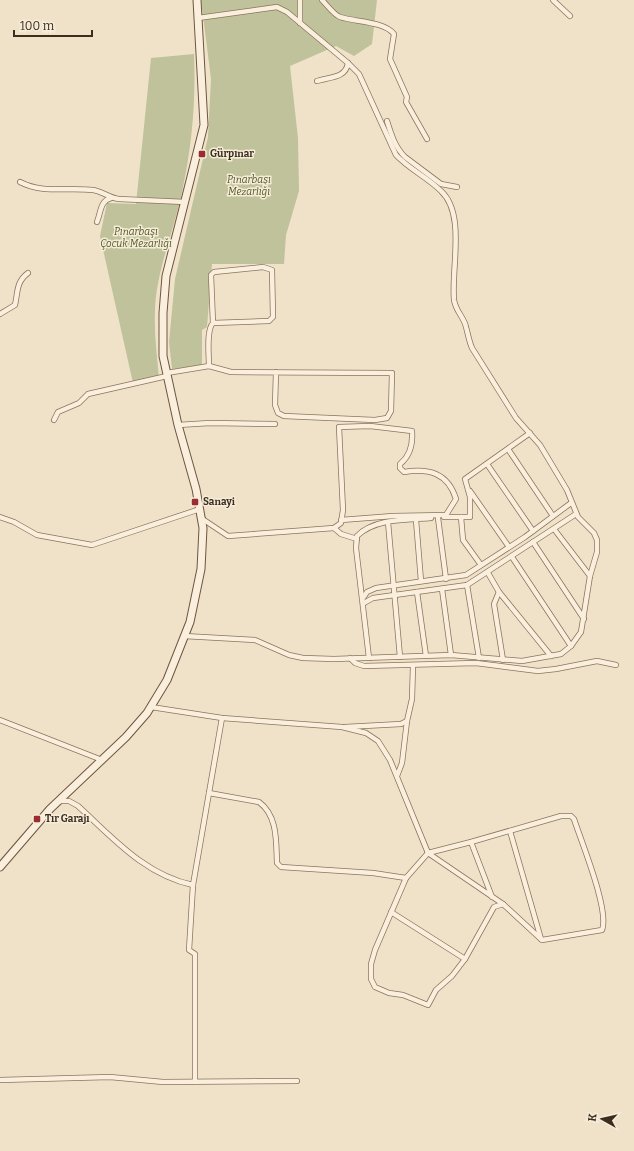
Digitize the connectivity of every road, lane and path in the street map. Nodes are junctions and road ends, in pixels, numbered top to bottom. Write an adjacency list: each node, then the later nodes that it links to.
1 (197, 0): 6 (main road)
2 (300, 0): 7 (street)
3 (322, 0): 11 (street)
4 (553, 0): 5 (street)
5 (570, 16)
6 (198, 18): 7 (street); 15 (main road)
7 (300, 23): 8 (street)
8 (348, 62): 9 (street); 26 (street)
9 (317, 80)
10 (387, 121): 13 (street)
11 (427, 138)
12 (20, 182): 14 (street)
13 (457, 187)
14 (111, 198): 15 (street); 16 (street)
15 (185, 202): 22 (main road)
16 (97, 222)
17 (28, 273): 18 (street)
18 (0, 314)
19 (213, 323): 19 (street); 20 (street)
20 (209, 366): 21 (street); 22 (street)
21 (276, 372): 21 (street)
22 (167, 374): 23 (street); 25 (main road)
23 (54, 420)
24 (275, 424): 25 (street)
25 (178, 425): 31 (main road)
26 (530, 433): 27 (street); 30 (street)
27 (508, 449): 28 (street); 34 (street)
28 (487, 464): 29 (street); 43 (street)
29 (468, 488): 33 (street); 46 (street)
30 (571, 503): 32 (street); 34 (street)
31 (200, 509): 35 (street); 36 (main road)
32 (576, 514): 42 (street); 50 (street)
33 (461, 516): 37 (street); 48 (street)
34 (554, 516): 43 (street)
35 (0, 517)
36 (201, 518): 41 (street); 61 (main road)
37 (438, 518): 39 (street); 51 (street)
38 (341, 520): 38 (street); 41 (street)
39 (416, 520): 40 (street); 52 (street)
40 (388, 522): 44 (street); 53 (street)
41 (334, 528): 44 (street)
42 (554, 528): 45 (street); 50 (street)
43 (533, 531): 46 (street)
44 (357, 539): 59 (street)
45 (533, 542): 47 (street); 60 (street)
46 (509, 547): 48 (street)
47 (512, 557): 49 (street); 62 (street)
48 (481, 566): 51 (street)
49 (488, 573): 54 (street); 57 (street)
50 (590, 576): 60 (street)
51 (446, 579): 52 (street)
52 (421, 581): 53 (street)
53 (393, 585): 58 (street); 59 (street)
54 (467, 586): 55 (street); 69 (street)
55 (442, 589): 56 (street); 63 (street)
56 (417, 592): 58 (street); 65 (street)
57 (499, 592): 66 (street); 70 (street)
58 (394, 595): 59 (street); 64 (street)
59 (363, 600): 68 (street)
60 (584, 619): 62 (street)
61 (184, 636): 67 (street); 73 (main road)
62 (571, 646): 66 (street)
63 (451, 655): 65 (street); 69 (street)
64 (400, 656): 65 (street); 68 (street)
65 (426, 656)
66 (551, 656): 70 (street)
67 (350, 658): 68 (street); 72 (street)
68 (369, 658)
69 (479, 658): 70 (street)
70 (503, 660)
71 (616, 665): 72 (street)
72 (413, 666): 76 (street)
73 (151, 707): 74 (street); 78 (main road)
74 (222, 718): 77 (street); 80 (street)
75 (0, 720): 78 (street)
76 (407, 721): 77 (street); 79 (street)
77 (342, 727): 79 (street)
78 (102, 760): 81 (main road)
79 (397, 776): 84 (street)
80 (209, 793): 86 (street); 87 (street)
81 (59, 801): 85 (main road); 87 (street)
82 (510, 831): 83 (street); 91 (street); 91 (street)
83 (471, 842): 84 (street); 88 (street)
84 (428, 853): 86 (street); 88 (street)
85 (0, 867)
86 (406, 878): 90 (street)
87 (193, 885): 95 (street)
88 (492, 897): 89 (street)
89 (503, 904): 91 (street); 92 (street)
90 (391, 912): 92 (street); 92 (street)
91 (542, 940)
92 (466, 959)
93 (0, 1080): 95 (street)
94 (297, 1081): 95 (street)
95 (195, 1082)

